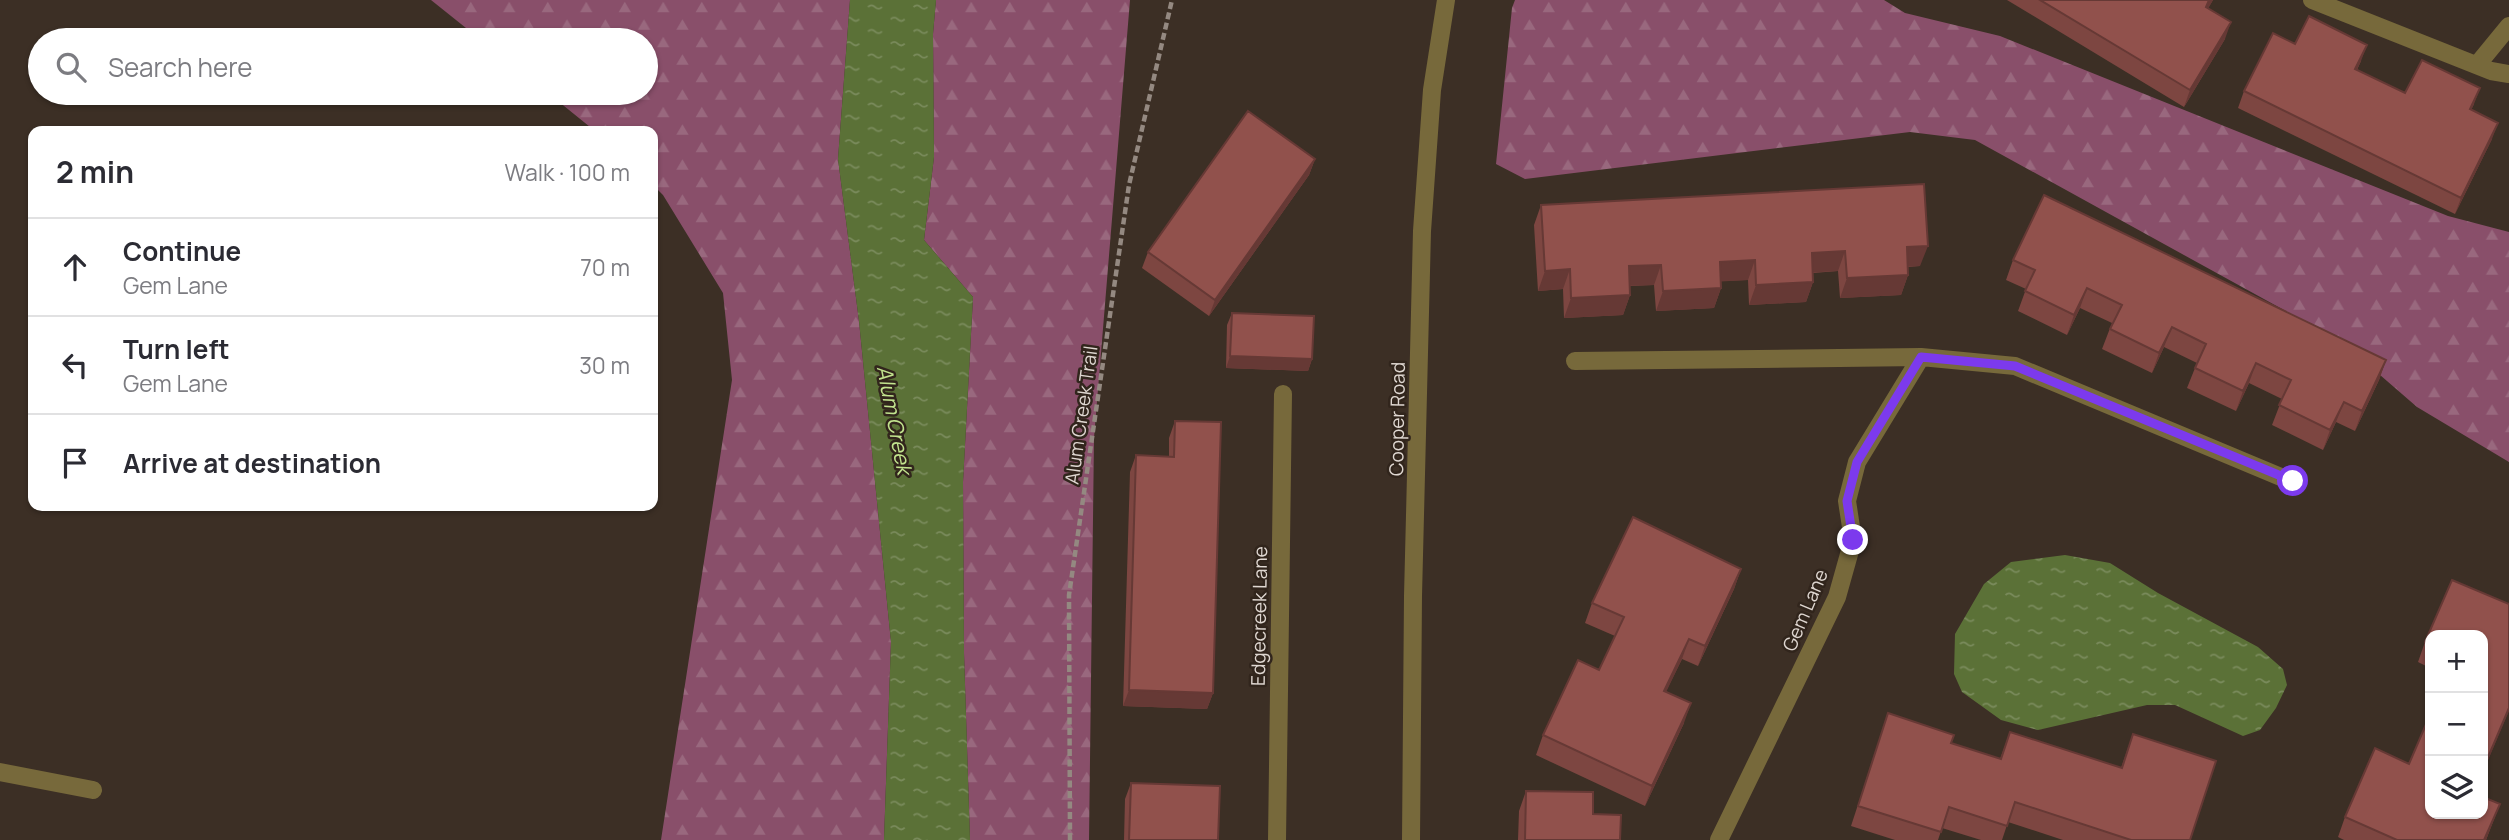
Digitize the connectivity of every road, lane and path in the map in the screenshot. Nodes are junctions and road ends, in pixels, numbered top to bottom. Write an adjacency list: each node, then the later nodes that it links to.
1 (1172, 0): 13 (path, Alum Creek Trail)
2 (1447, 0): 15 (street, Cooper Road)
3 (2312, 0): 5 (street)
4 (2509, 26): 5 (street)
5 (2477, 65): 6 (street)
6 (2509, 74)
7 (1921, 357): 8 (street); 10 (street); 16 (street, Gem Lane)
8 (1575, 361)
9 (1283, 394): 14 (street, Edgecreek Lane)
10 (2293, 481)
11 (0, 772): 12 (street)
12 (93, 790)
13 (1070, 840)
14 (1277, 840)
15 (1411, 840)
16 (1719, 840)

